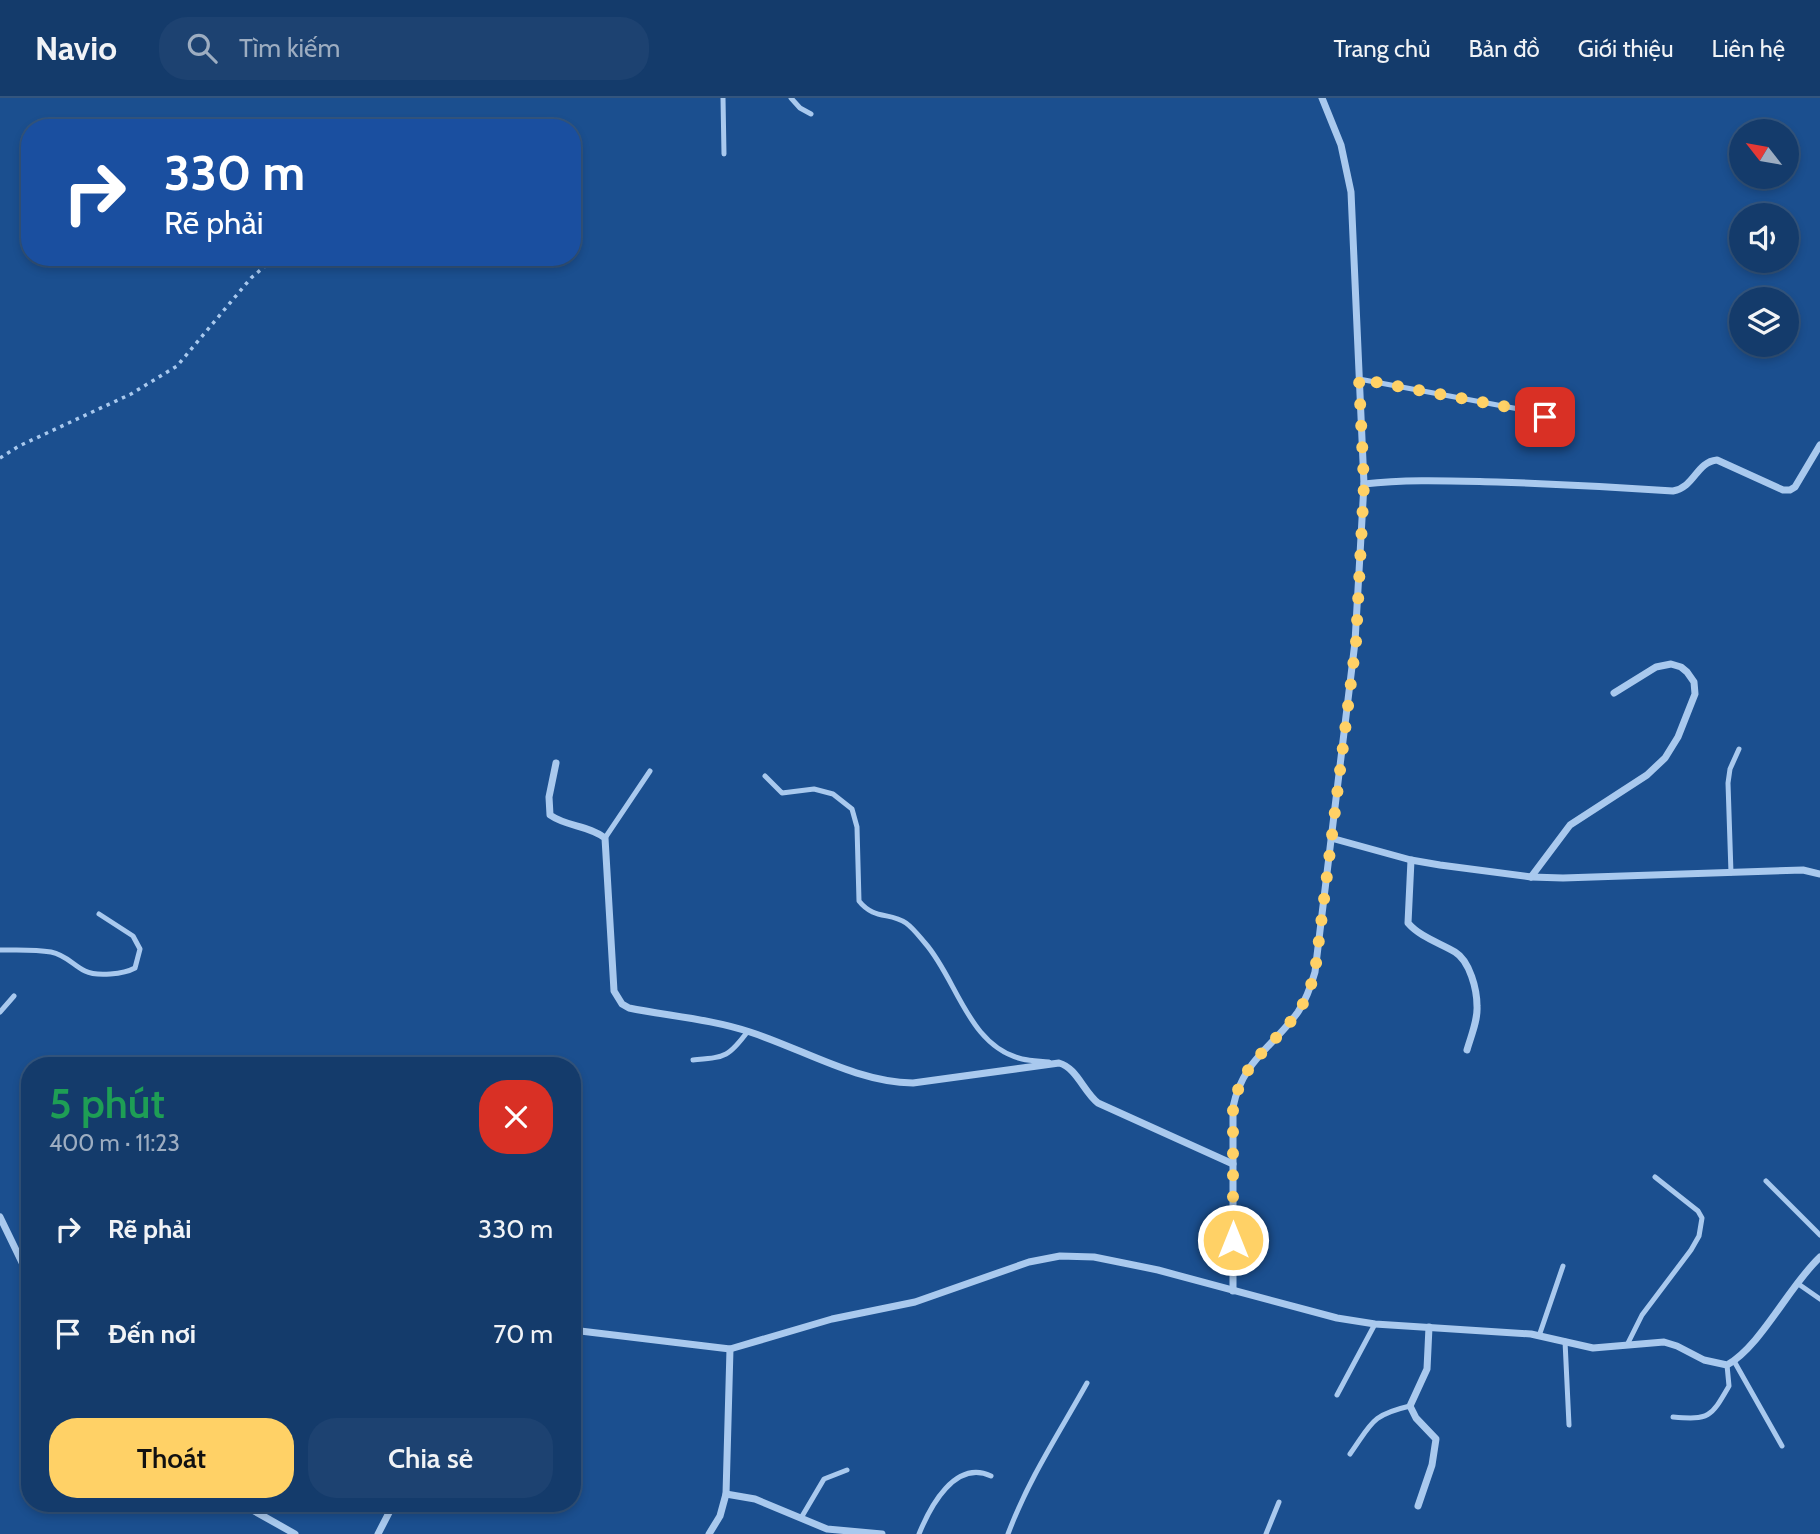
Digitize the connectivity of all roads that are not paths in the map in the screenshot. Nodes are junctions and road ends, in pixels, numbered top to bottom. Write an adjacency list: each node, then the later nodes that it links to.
1 (723, 98): 5 (lane)
2 (791, 98): 4 (lane)
3 (1322, 98): 6 (street)
4 (811, 114)
5 (724, 153)
6 (1359, 379): 7 (lane); 9 (street)
7 (1566, 423)
8 (1820, 445): 9 (street)
9 (1364, 484): 16 (street)
10 (1614, 693): 20 (street)
11 (1739, 749): 18 (lane)
12 (556, 763): 15 (street)
13 (650, 771): 15 (lane)
14 (765, 776): 28 (lane)
15 (605, 838): 25 (street)
16 (1331, 838): 17 (street); 29 (street)
17 (1411, 860): 20 (street); 26 (street)
18 (1731, 873): 19 (street); 20 (street)
19 (1820, 874)
20 (1531, 877)
21 (99, 914): 22 (lane)
22 (0, 950)
23 (13, 996): 24 (lane)
24 (0, 1012)
25 (749, 1031): 27 (lane); 28 (street)
26 (1467, 1049)
27 (693, 1060)
28 (1059, 1063): 29 (street)
29 (1233, 1164): 38 (street)
30 (1655, 1177): 45 (lane)
31 (1766, 1181): 33 (lane)
32 (0, 1218): 35 (street)
33 (1820, 1235)
34 (1820, 1258): 37 (street)
35 (21, 1261)
36 (1563, 1266): 43 (lane)
37 (1797, 1283): 39 (lane); 47 (street)
38 (1233, 1291): 40 (street); 46 (street)
39 (1820, 1299)
40 (1375, 1324): 41 (street); 49 (lane)
41 (1429, 1327): 43 (street); 50 (street)
42 (581, 1331): 46 (street)
43 (1539, 1336): 44 (street)
44 (1565, 1341): 45 (street); 52 (lane)
45 (1627, 1345): 47 (street)
46 (730, 1349): 57 (street)
47 (1731, 1363): 51 (lane); 53 (lane)
48 (1087, 1384): 68 (lane)
49 (1337, 1395)
50 (1410, 1406): 54 (lane); 59 (street)
51 (1673, 1417)
52 (1569, 1426)
53 (1782, 1446)
54 (1350, 1454)
55 (847, 1470): 62 (lane)
56 (992, 1476): 67 (lane)
57 (726, 1494): 62 (street); 65 (street)
58 (1279, 1503): 69 (lane)
59 (1418, 1506)
60 (256, 1512): 63 (street)
61 (389, 1512): 64 (street)
62 (801, 1518): 66 (street)
63 (295, 1534)
64 (378, 1534)
65 (709, 1534)
66 (882, 1534)
67 (919, 1534)
68 (1008, 1534)
69 (1266, 1534)

